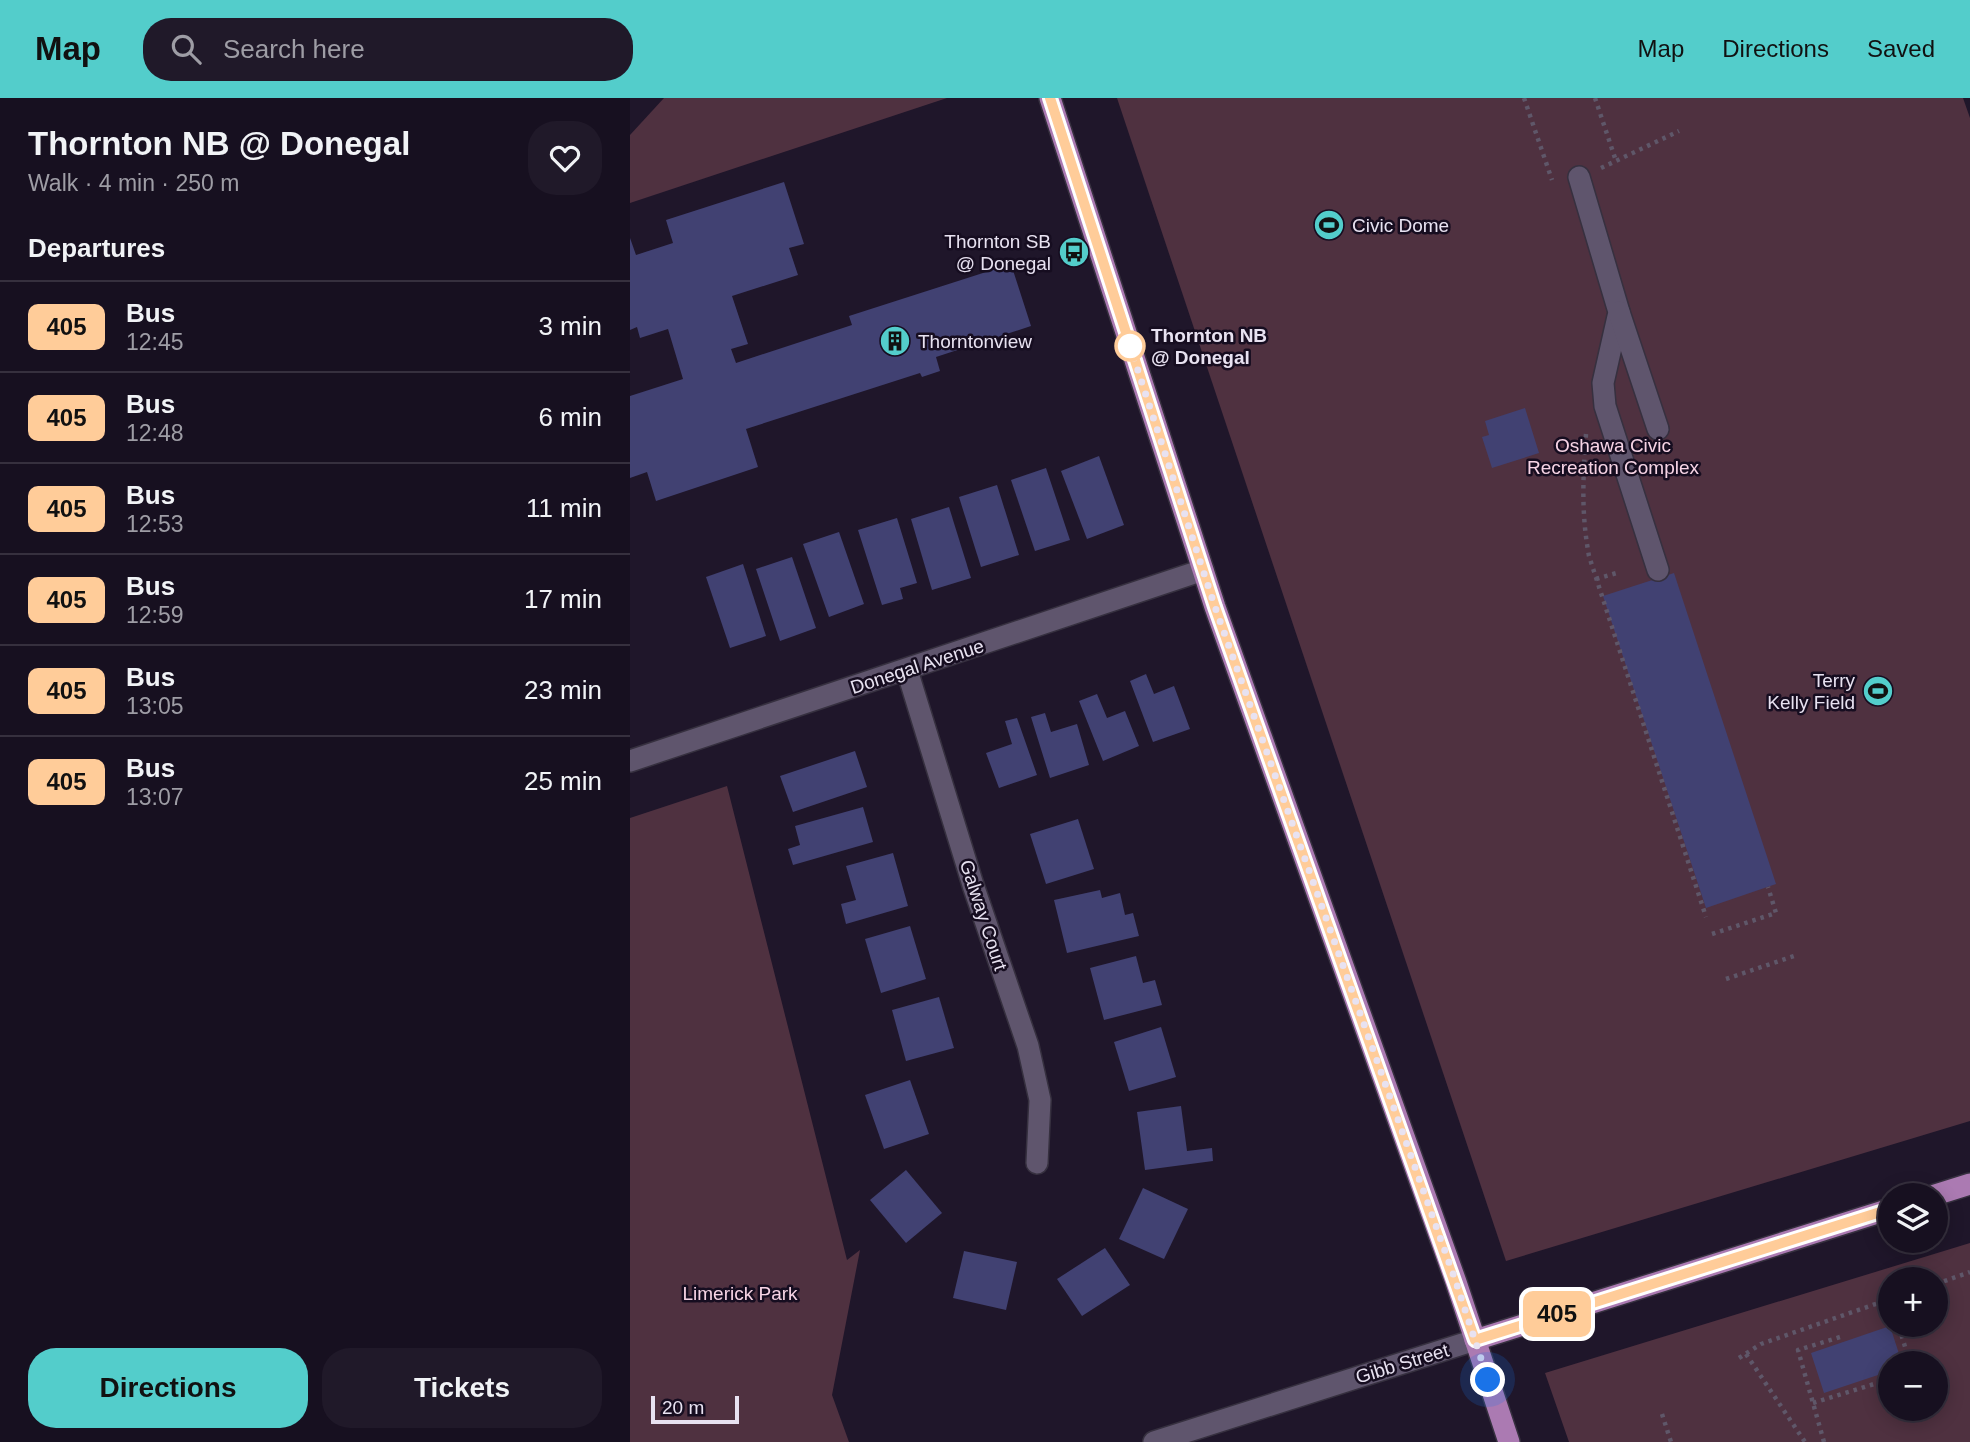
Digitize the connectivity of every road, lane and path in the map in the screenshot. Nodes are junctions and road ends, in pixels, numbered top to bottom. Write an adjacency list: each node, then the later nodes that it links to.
1 (1050, 98): 11 (main road)
2 (1524, 98): 7 (path)
3 (1595, 98): 5 (path)
4 (1679, 131): 5 (path)
5 (1616, 161): 6 (path)
6 (1579, 177): 8 (street)
7 (1554, 186)
8 (1619, 312): 10 (street); 12 (street)
9 (1587, 426): 14 (path)
10 (1658, 429)
11 (1203, 570): 15 (street, Donegal Avenue); 30 (main road)
12 (1658, 570)
13 (1619, 572): 14 (path)
14 (1596, 579): 18 (path)
15 (907, 670): 16 (street, Donegal Avenue); 22 (street, Galway Court)
16 (630, 761)
17 (1768, 887): 19 (path)
18 (1706, 916)
19 (1712, 934)
20 (1797, 955): 21 (path)
21 (1726, 979)
22 (1037, 1163)
23 (1970, 1184): 24 (main road)
24 (1948, 1191)
25 (1878, 1213): 30 (main road, Gibb Street)
26 (1970, 1272): 27 (path)
27 (1948, 1280)
28 (1878, 1303): 31 (path)
29 (1840, 1337): 34 (path)
30 (1475, 1340): 36 (street, Gibb Street); 37 (main road)
31 (1746, 1354): 32 (path); 39 (path)
32 (1740, 1358)
33 (1878, 1383): 34 (path)
34 (1813, 1403): 40 (path)
35 (1662, 1415): 38 (path)
36 (1154, 1442)
37 (1509, 1442)
38 (1671, 1442)
39 (1805, 1442)
40 (1824, 1442)

